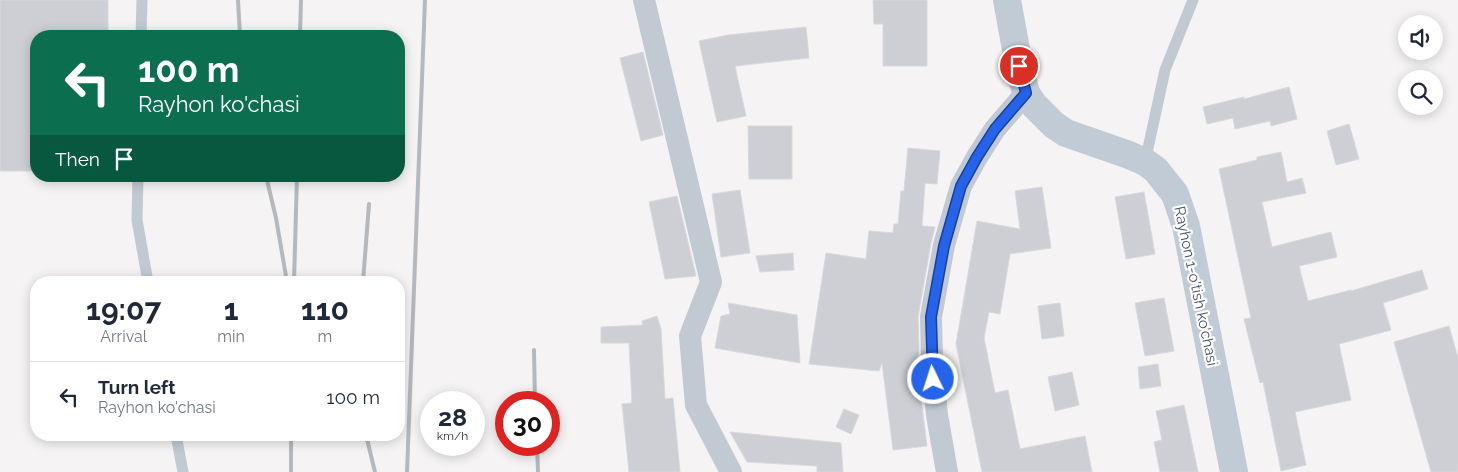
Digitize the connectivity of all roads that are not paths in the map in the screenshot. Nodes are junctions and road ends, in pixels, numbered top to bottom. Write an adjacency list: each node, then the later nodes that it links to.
1 (142, 0): 5 (lane)
2 (644, 0): 12 (street)
3 (1007, 0): 6 (street)
4 (1193, 0): 7 (lane)
5 (141, 30)
6 (1026, 93): 7 (street, Rayhon 1-o'tish ko'chasi); 13 (street)
7 (1145, 162): 14 (street, Rayhon 1-o'tish ko'chasi)
8 (138, 182): 9 (lane)
9 (147, 276)
10 (177, 441): 11 (lane)
11 (183, 472)
12 (731, 472)
13 (947, 472)
14 (1234, 472)

